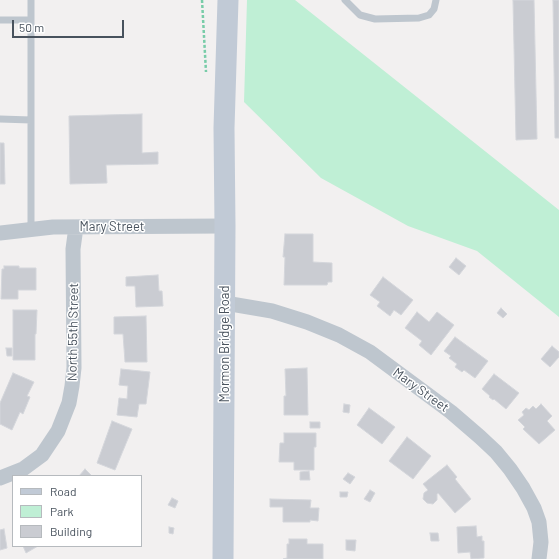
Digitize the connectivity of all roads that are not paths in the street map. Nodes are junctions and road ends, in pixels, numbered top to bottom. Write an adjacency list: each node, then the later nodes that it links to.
1 (31, 0): 7 (lane)
2 (213, 0): 10 (main road, Mormon Bridge Road)
3 (228, 0): 10 (main road, Mormon Bridge Road)
4 (345, 0): 5 (lane)
5 (436, 0)
6 (0, 20): 7 (lane)
7 (31, 20): 9 (lane)
8 (0, 119): 9 (lane)
9 (31, 120): 13 (lane)
10 (224, 128): 11 (main road, Mormon Bridge Road)
11 (225, 226): 12 (street, Mary Street); 15 (main road, Mormon Bridge Road)
12 (76, 227): 13 (street, Mary Street); 16 (street, North 55th Street)
13 (31, 229): 14 (street, Mary Street)
14 (0, 233)
15 (225, 303): 17 (main road, Mormon Bridge Road); 18 (street, Mary Street)
16 (0, 478)
17 (223, 559)
18 (539, 559)

